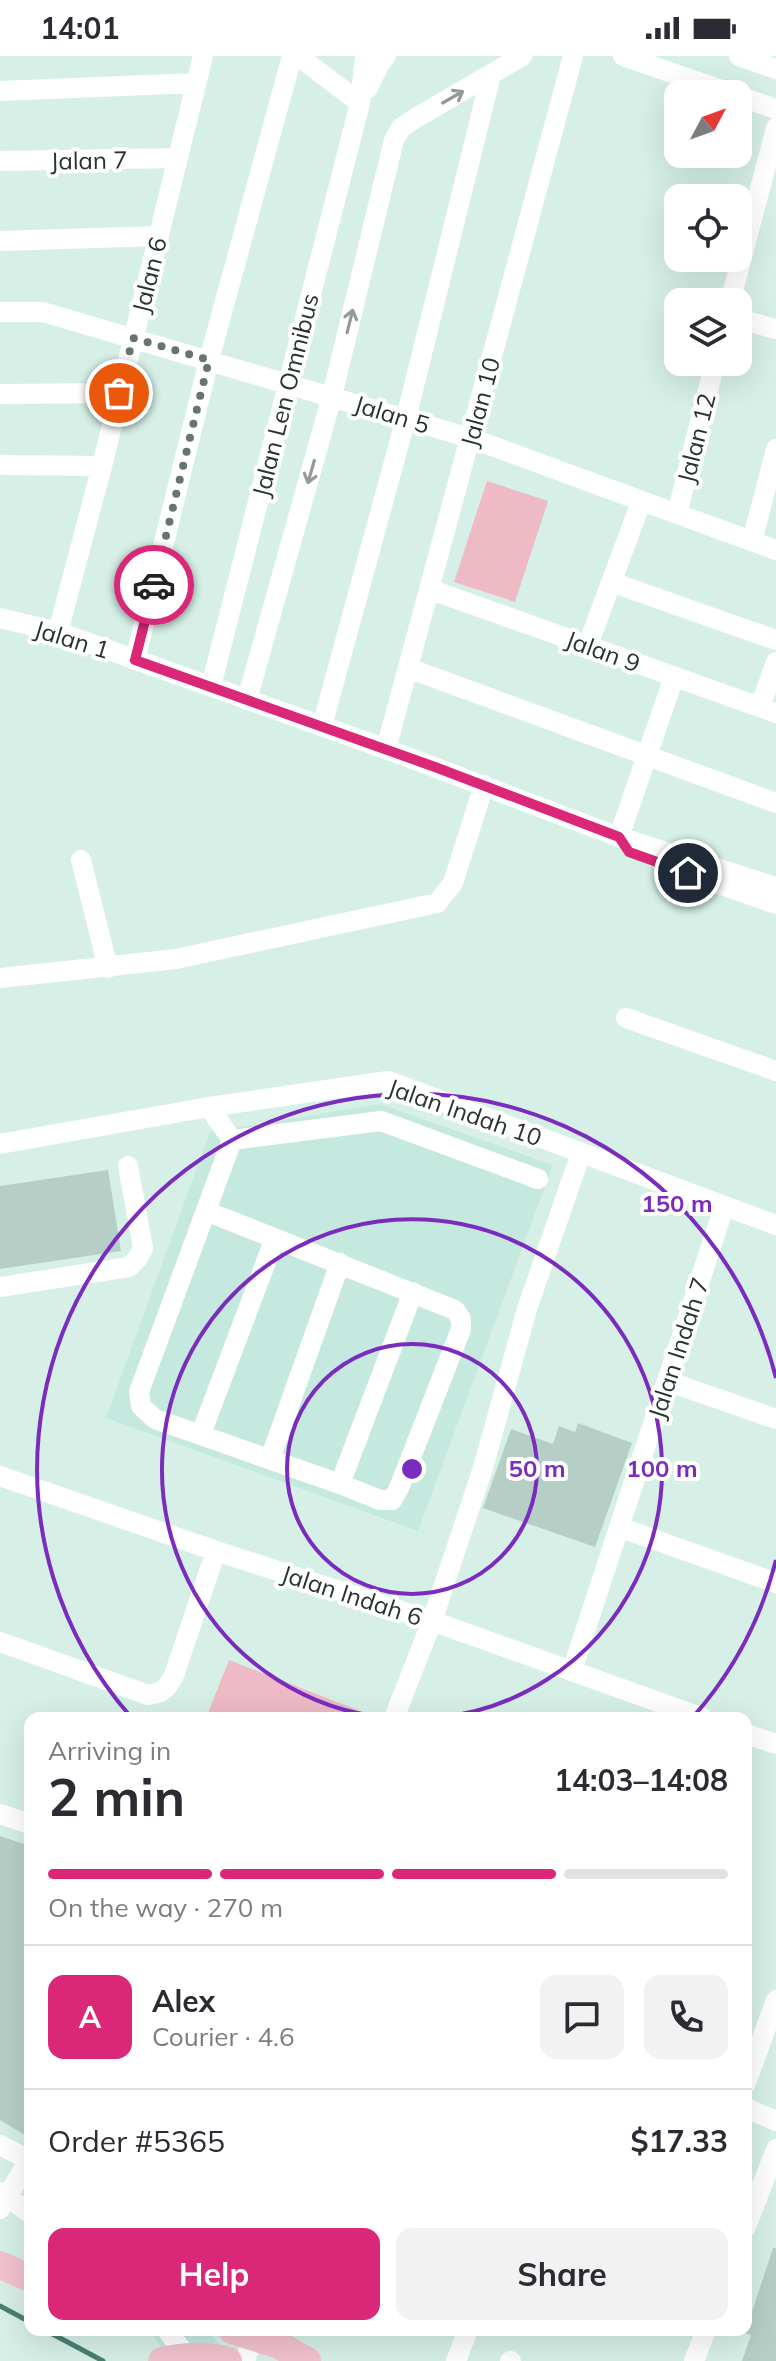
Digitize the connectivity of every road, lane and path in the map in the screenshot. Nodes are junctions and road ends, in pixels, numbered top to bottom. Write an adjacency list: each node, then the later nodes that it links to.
1 (203, 56): 12 (street, Jalan 6)
2 (295, 56): 15 (street); 27 (street)
3 (365, 56): 15 (street, Jalan Len Omnibus)
4 (386, 56): 15 (street, Jalan Len Omnibus)
5 (522, 56): 10 (street)
6 (573, 56): 34 (street, Jalan 10)
7 (623, 56): 11 (street)
8 (739, 56): 9 (street)
9 (776, 69)
10 (491, 75): 32 (street, one-way to 10); 33 (street)
11 (693, 80)
12 (196, 83): 13 (street); 18 (street, Jalan 6)
13 (0, 91)
14 (752, 101): 16 (street)
15 (360, 103): 29 (street, Jalan Len Omnibus)
16 (776, 109)
17 (776, 128): 22 (street)
18 (178, 158): 19 (street, Jalan 7); 20 (street, Jalan 6)
19 (0, 161)
20 (159, 236): 21 (street); 26 (street, Jalan 6)
21 (0, 241)
22 (734, 288)
23 (0, 312): 26 (street, Jalan 5)
24 (752, 323): 25 (street)
25 (776, 329)
26 (133, 338): 27 (street, Jalan 5); 30 (street, Jalan 6)
27 (209, 360): 29 (street, Jalan 5); 48 (street)
28 (712, 376): 39 (street, Jalan 12)
29 (288, 384): 32 (street, Jalan 5); 52 (street, Jalan Len Omnibus)
30 (119, 393): 31 (street); 37 (street, Jalan 6)
31 (0, 394)
32 (332, 396): 33 (street, Jalan 5); 53 (street, one-way to 53)
33 (406, 418): 34 (street, Jalan 5); 55 (street)
34 (470, 438): 38 (street, Jalan 5); 43 (street, Jalan 10)
35 (776, 449): 40 (street)
36 (0, 465): 37 (street)
37 (102, 466): 45 (street, Jalan 6)
38 (641, 502): 39 (street, Jalan 5); 42 (street)
39 (677, 514): 40 (street, Jalan 5)
40 (752, 541): 41 (street, Jalan 5)
41 (776, 550)
42 (611, 582): 46 (street); 47 (street)
43 (429, 589): 47 (street, Jalan 9); 50 (street, Jalan 10)
44 (0, 618): 45 (street, Jalan 1)
45 (58, 632): 48 (street, Jalan 1)
46 (776, 640)
47 (588, 645): 51 (street, Jalan 9)
48 (135, 660): 52 (street, Jalan 1)
49 (776, 662): 54 (street)
50 (408, 668): 56 (street, Jalan 10); 57 (street)
51 (674, 677): 54 (street, Jalan 9); 57 (street)
52 (211, 686): 53 (street, Jalan 1)
53 (247, 700): 55 (street, Jalan 1)
54 (768, 710)
55 (322, 726): 56 (street, Jalan 1)
56 (386, 749): 58 (street, Jalan 1)
57 (647, 756): 59 (street); 60 (street)
58 (484, 785): 60 (street, Jalan 1); 64 (street)
59 (776, 803)
60 (619, 837): 62 (street, Jalan 1); 63 (street)
61 (81, 860): 64 (street)
62 (776, 887)
63 (776, 904)
64 (108, 968): 65 (street)
65 (0, 978)
66 (626, 1018): 67 (street)
67 (776, 1071)
68 (209, 1107): 69 (street); 70 (street, Jalan Indah 10); 71 (street, Jalan Indah 10)
69 (232, 1140): 73 (street); 75 (street)
70 (0, 1144)
71 (581, 1153): 74 (street, Jalan Indah 10); 90 (street)
72 (128, 1166): 79 (street)
73 (538, 1179)
74 (724, 1207): 76 (street, Jalan Indah 10); 81 (street, Jalan Indah 7)
75 (206, 1211): 77 (street); 83 (street)
76 (776, 1225)
77 (275, 1238): 78 (street); 83 (street)
78 (340, 1263): 80 (street); 84 (street)
79 (0, 1287)
80 (413, 1292): 86 (street); 86 (street)
81 (667, 1381): 82 (street); 87 (street, Jalan Indah 7)
82 (776, 1419)
83 (201, 1434): 84 (street)
84 (270, 1459): 86 (street)
85 (0, 1476): 88 (street, Jalan Indah 6)
86 (340, 1484)
87 (619, 1527): 89 (street); 92 (street, Jalan Indah 7)
88 (216, 1551): 90 (street, Jalan Indah 6); 91 (street)
89 (776, 1583)
90 (432, 1621): 92 (street, Jalan Indah 6); 93 (street)
91 (0, 1642)
92 (572, 1671): 94 (street, Jalan Indah 6)
93 (396, 1712)
94 (686, 1712)
95 (752, 1736): 96 (street)
96 (776, 1744)
97 (0, 1814): 98 (street)
98 (24, 1822)
99 (776, 2000): 100 (street)
100 (752, 2066)
101 (752, 2111): 102 (street)
102 (776, 2121)
103 (0, 2145): 105 (street)
104 (776, 2149): 109 (street)
105 (24, 2157)
106 (24, 2167): 107 (street)
107 (3, 2199): 108 (street)
108 (24, 2210)
109 (752, 2211)
110 (0, 2265): 111 (highway)
111 (24, 2275)
112 (171, 2336): 118 (street)
113 (251, 2336): 121 (highway)
114 (254, 2336): 120 (street)
115 (466, 2336): 122 (street)
116 (704, 2336): 123 (street)
117 (162, 2361): 119 (highway)
118 (190, 2361)
119 (228, 2361)
120 (245, 2361)
121 (307, 2361)
122 (456, 2361)
123 (694, 2361)

